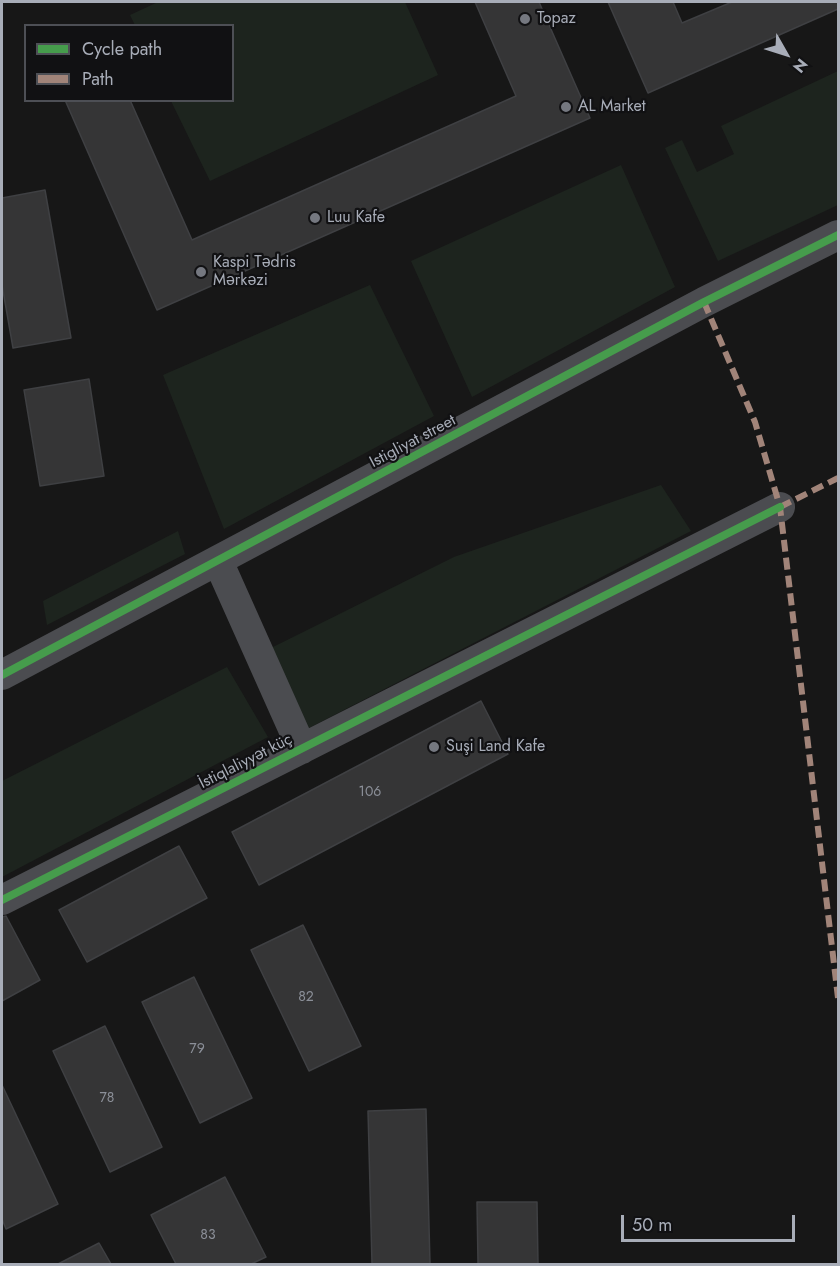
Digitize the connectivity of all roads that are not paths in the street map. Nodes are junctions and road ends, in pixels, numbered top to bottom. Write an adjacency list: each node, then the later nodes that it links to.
1 (838, 235): 3 (street, Istigliyat street)
2 (780, 507): 5 (street, İstiqlaliyyət küç)
3 (218, 561): 4 (street, Istigliyat street); 5 (street)
4 (2, 675)
5 (302, 749): 6 (street, İstiqlaliyyət küç)
6 (2, 900)

